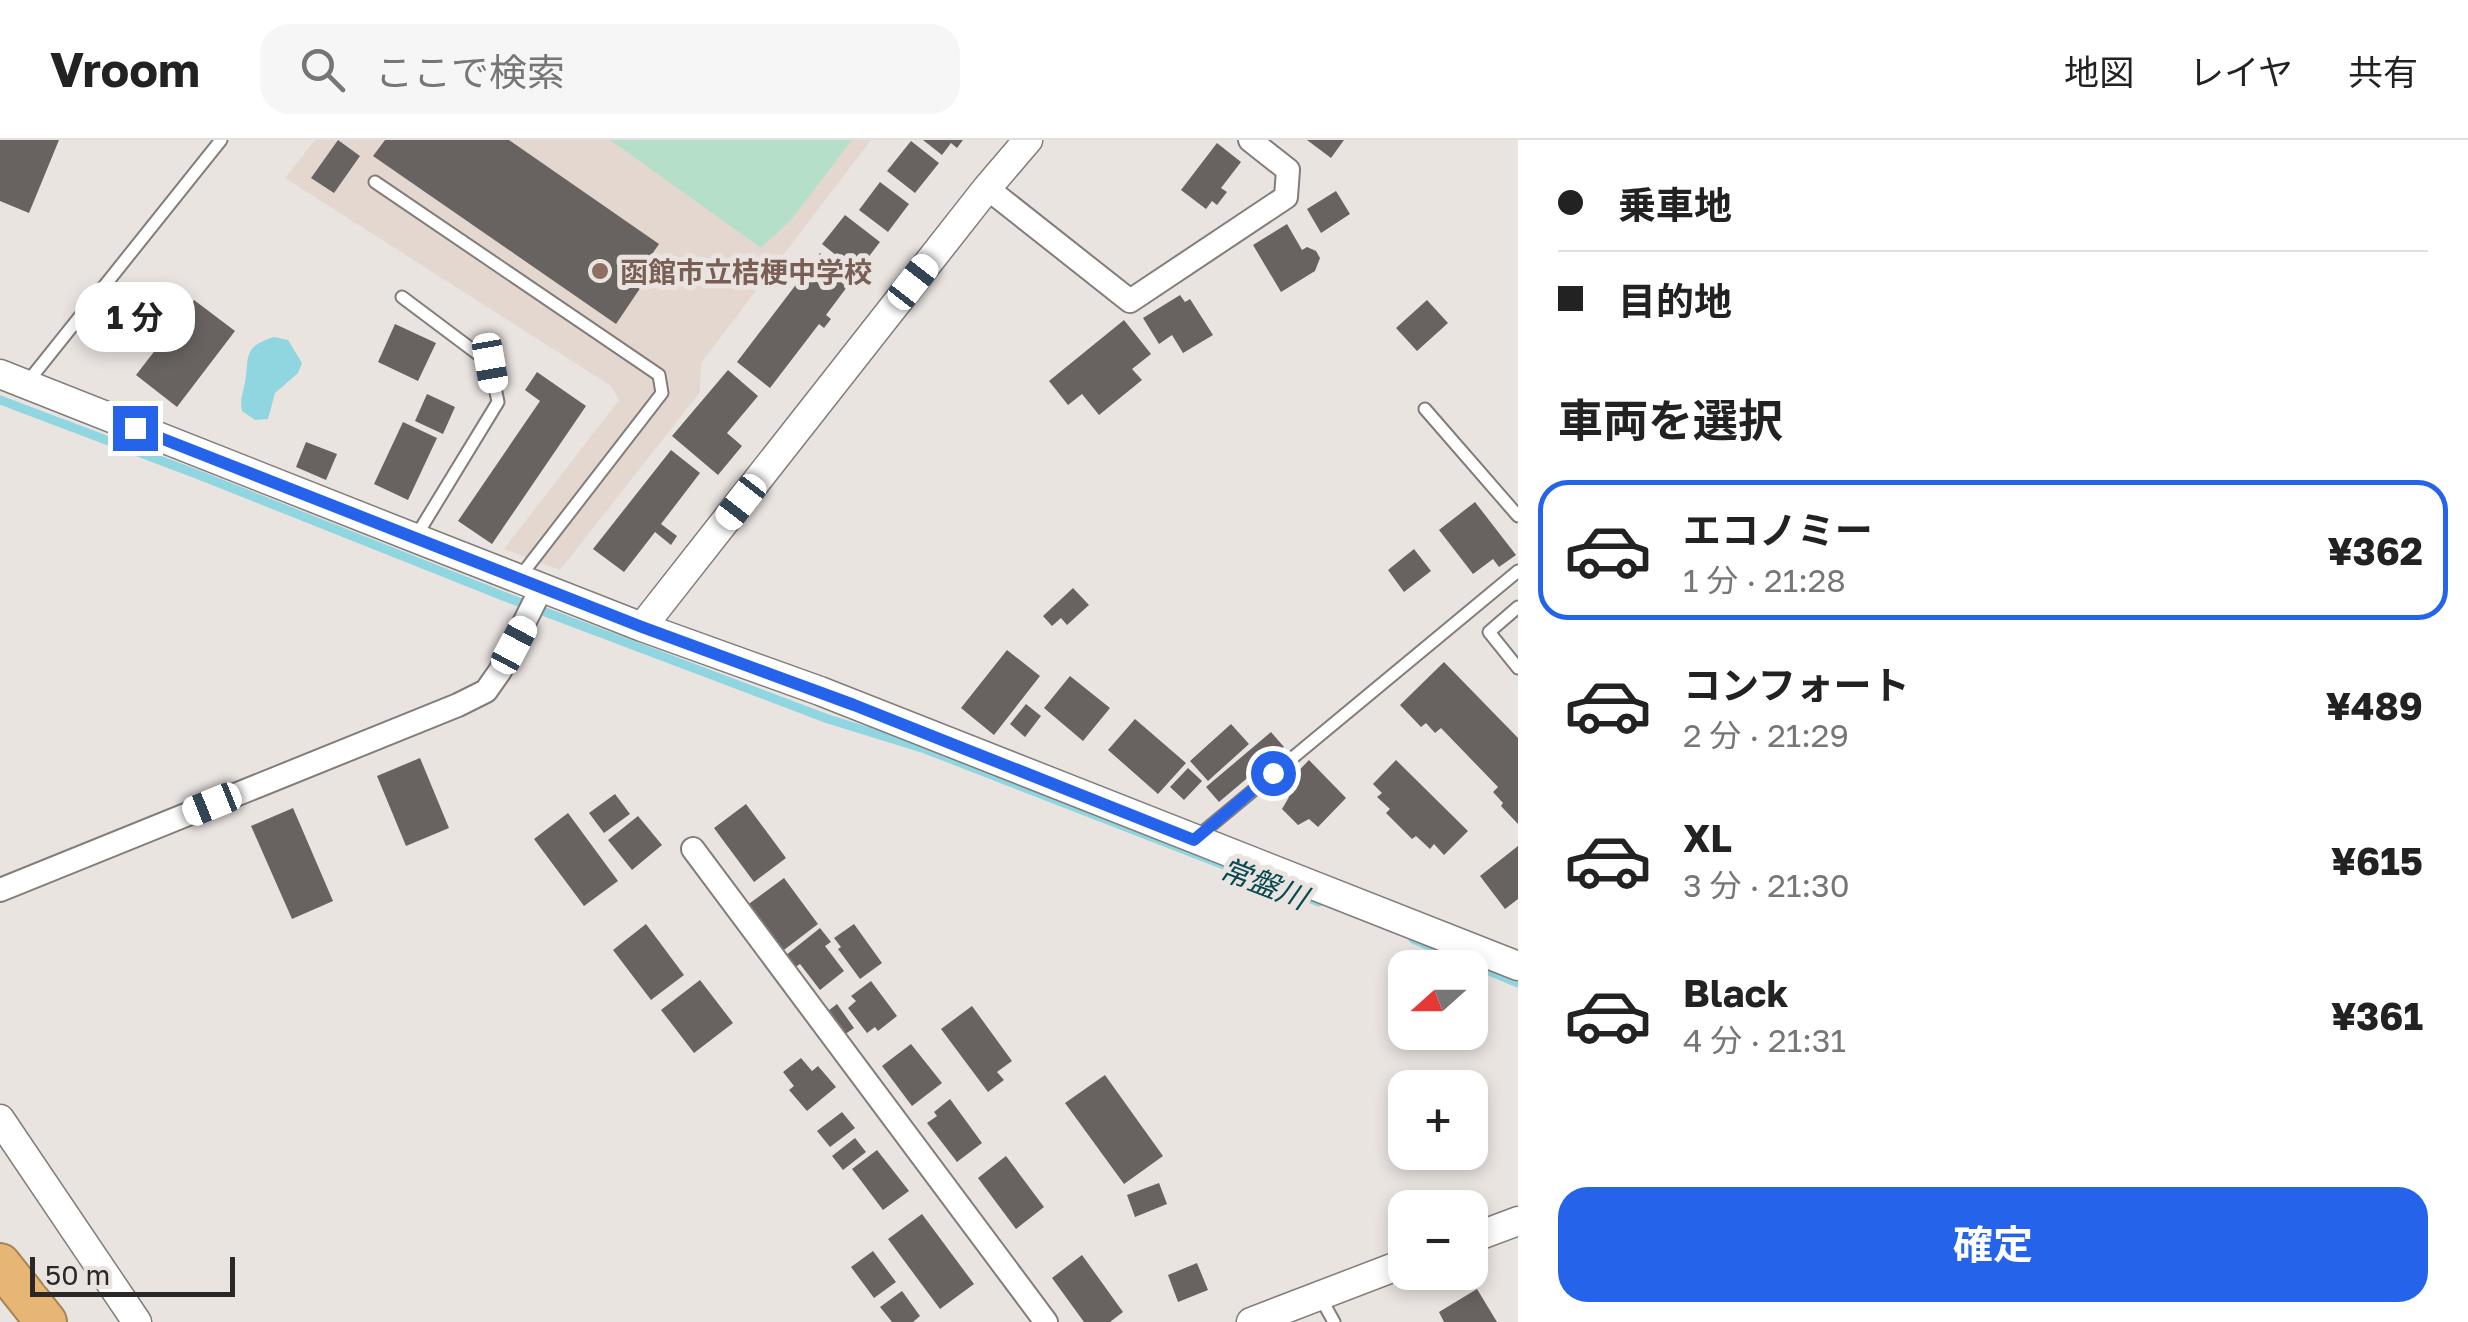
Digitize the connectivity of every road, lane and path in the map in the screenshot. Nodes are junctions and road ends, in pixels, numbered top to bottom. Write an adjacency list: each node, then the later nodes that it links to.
1 (221, 140): 7 (lane)
2 (1028, 140): 5 (street)
3 (1250, 140): 5 (street)
4 (375, 182): 12 (lane)
5 (987, 188): 14 (street)
6 (402, 298): 10 (lane)
7 (13, 379): 10 (street)
8 (1425, 409): 9 (lane)
9 (1518, 516)
10 (414, 538): 12 (street)
11 (1518, 571): 16 (lane)
12 (532, 587): 14 (street); 18 (street)
13 (1518, 607): 15 (lane)
14 (642, 627): 16 (street)
15 (1518, 668)
16 (1194, 840): 19 (street)
17 (693, 850): 30 (street)
18 (0, 890)
19 (1518, 966)
20 (0, 1119): 29 (street)
21 (1518, 1220): 22 (street)
22 (1488, 1231)
23 (0, 1264): 28 (highway)
24 (1388, 1269): 25 (street)
25 (1319, 1295): 31 (street); 32 (lane)
26 (0, 1307): 27 (highway)
27 (12, 1322)
28 (46, 1322)
29 (137, 1322)
30 (1046, 1322)
31 (1251, 1322)
32 (1334, 1322)

